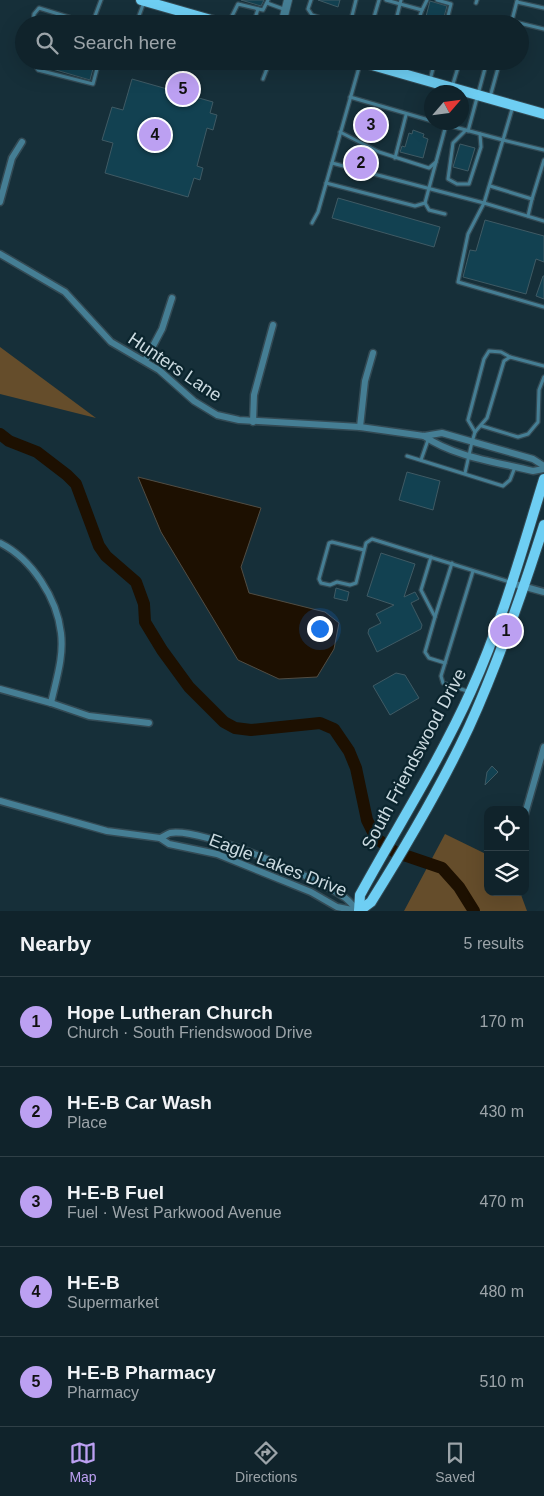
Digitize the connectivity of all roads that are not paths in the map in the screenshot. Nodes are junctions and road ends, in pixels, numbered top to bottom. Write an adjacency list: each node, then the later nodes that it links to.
1 (101, 0): 20 (lane)
2 (142, 0): 21 (lane); 22 (main road)
3 (288, 0): 16 (street)
4 (311, 0): 26 (lane)
5 (356, 0): 27 (lane)
6 (379, 0): 28 (lane)
7 (386, 0): 13 (lane)
8 (401, 0): 13 (lane)
9 (427, 0): 17 (lane)
10 (437, 0): 31 (lane)
11 (517, 1): 14 (lane); 32 (lane)
12 (268, 2): 15 (lane); 16 (lane)
13 (400, 5): 17 (lane); 29 (lane)
14 (544, 8)
15 (258, 9): 23 (lane); 24 (lane)
16 (286, 10): 25 (street)
17 (422, 10): 30 (lane)
18 (34, 15): 19 (lane)
19 (62, 15)
20 (95, 15)
21 (138, 15)
22 (194, 15)
23 (231, 15)
24 (256, 15)
25 (285, 15)
26 (312, 15)
27 (352, 15)
28 (375, 15)
29 (397, 15)
30 (420, 15)
31 (448, 15)
32 (513, 15)
33 (529, 26): 34 (lane)
34 (544, 29)
35 (38, 70): 36 (lane)
36 (97, 70)
37 (267, 70): 44 (lane)
38 (358, 70): 50 (lane)
39 (398, 70): 45 (main road)
40 (432, 70): 45 (lane)
41 (457, 70): 47 (lane)
42 (484, 70): 49 (lane)
43 (498, 70): 51 (lane)
44 (263, 80)
45 (429, 82): 46 (main road)
46 (440, 85)
47 (453, 85)
48 (469, 93): 49 (main road)
49 (478, 96): 51 (main road); 58 (lane)
50 (350, 97): 54 (lane); 59 (lane)
51 (490, 99): 52 (main road)
52 (513, 106): 53 (main road); 61 (lane)
53 (544, 114)
54 (406, 115): 55 (lane); 64 (lane)
55 (424, 119)
56 (445, 130): 66 (lane)
57 (464, 130): 58 (lane)
58 (467, 131): 60 (lane); 60 (lane)
59 (340, 132): 64 (lane); 67 (lane)
60 (480, 134): 61 (lane)
61 (503, 140): 63 (lane); 69 (lane)
62 (22, 142): 72 (street)
63 (544, 150)
64 (395, 158): 66 (lane)
65 (544, 160): 71 (lane)
66 (436, 162): 70 (lane)
67 (332, 163): 68 (lane); 70 (lane)
68 (326, 183): 74 (lane); 78 (lane)
69 (490, 186): 71 (lane); 73 (lane)
70 (430, 188): 73 (lane); 74 (lane)
71 (532, 199): 76 (lane)
72 (0, 202)
73 (484, 203): 76 (lane); 81 (lane)
74 (425, 204): 75 (lane)
75 (445, 214)
76 (528, 216): 77 (lane)
77 (544, 221)
78 (312, 223)
79 (0, 254): 85 (street, Hunters Lane)
80 (172, 298): 85 (street)
81 (544, 307)
82 (273, 325): 88 (street)
83 (373, 353): 90 (street)
84 (510, 357): 86 (lane); 89 (lane); 91 (lane)
85 (146, 361): 88 (street, Hunters Lane)
86 (544, 366)
87 (544, 377): 89 (lane)
88 (253, 422): 90 (street, Hunters Lane)
89 (482, 426): 91 (lane)
90 (360, 427): 92 (street, Hunters Lane)
91 (475, 432): 93 (lane)
92 (426, 438): 93 (street, Hunters Lane); 94 (street, Hunters Lane); 96 (lane)
93 (472, 442): 94 (lane); 98 (street, Hunters Lane)
94 (469, 455): 97 (street, Hunters Lane); 99 (lane)
95 (407, 456): 96 (lane)
96 (421, 460): 99 (lane)
97 (515, 467): 98 (street, Hunters Lane); 99 (lane)
98 (544, 467)
99 (465, 473)
100 (544, 479): 107 (main road, South Friendswood Drive)
101 (544, 525): 108 (main road, South Friendswood Drive)
102 (0, 543): 114 (street)
103 (364, 550): 103 (lane); 104 (lane)
104 (431, 556): 105 (lane); 110 (lane)
105 (452, 563): 106 (lane); 110 (lane)
106 (473, 571): 107 (lane); 111 (lane)
107 (511, 583): 108 (street); 113 (main road, South Friendswood Drive)
108 (525, 587): 109 (street); 120 (main road, South Friendswood Drive)
109 (544, 592)
110 (435, 617): 111 (lane)
111 (445, 663): 113 (lane)
112 (0, 689): 114 (street)
113 (470, 692): 120 (main road, South Friendswood Drive)
114 (51, 702): 115 (street)
115 (149, 723)
116 (544, 747): 118 (street)
117 (0, 801): 119 (street, Eagle Lakes Drive)
118 (527, 806)
119 (160, 838): 120 (street, Eagle Lakes Drive); 120 (street, Eagle Lakes Drive)
120 (358, 911)

